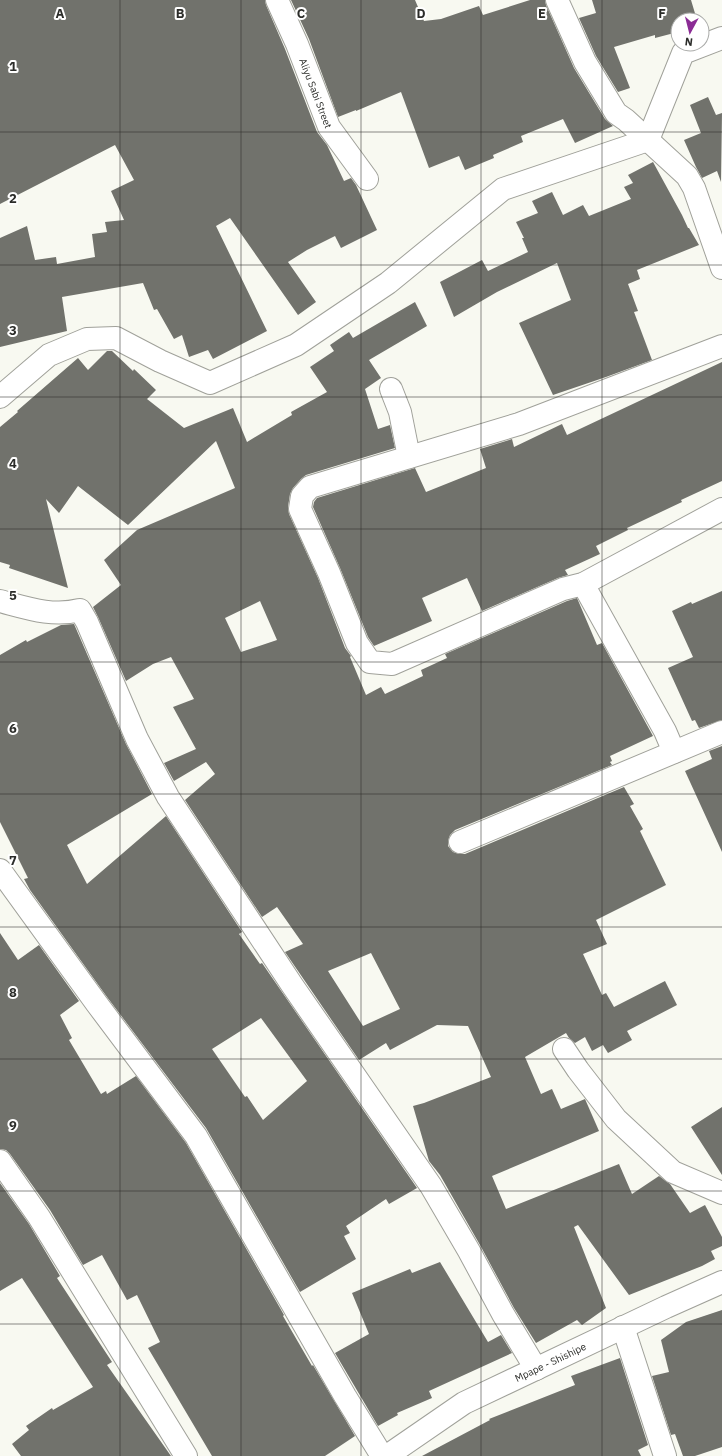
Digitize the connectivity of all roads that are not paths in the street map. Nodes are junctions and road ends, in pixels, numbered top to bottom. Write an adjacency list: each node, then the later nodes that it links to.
1 (276, 0): 5 (street, Aliyu Sabi Street)
2 (557, 0): 4 (street)
3 (722, 38): 4 (street)
4 (648, 140): 6 (street); 9 (street)
5 (367, 179)
6 (722, 268)
7 (722, 346): 10 (street)
8 (391, 389): 10 (street)
9 (0, 397)
10 (409, 457): 12 (street)
11 (722, 509): 12 (street)
12 (583, 584): 15 (street)
13 (0, 601): 23 (street)
14 (722, 732): 15 (street)
15 (674, 752): 16 (street)
16 (460, 842)
17 (0, 870): 25 (street)
18 (564, 1049): 20 (street)
19 (0, 1161): 24 (street)
20 (722, 1193)
21 (722, 1282): 22 (street, Mpape - Shishipe)
22 (623, 1328): 23 (street, Mpape - Shishipe); 27 (street)
23 (536, 1369): 26 (street, Mpape - Shishipe)
24 (186, 1456)
25 (382, 1456)
26 (387, 1456)
27 (665, 1456)

